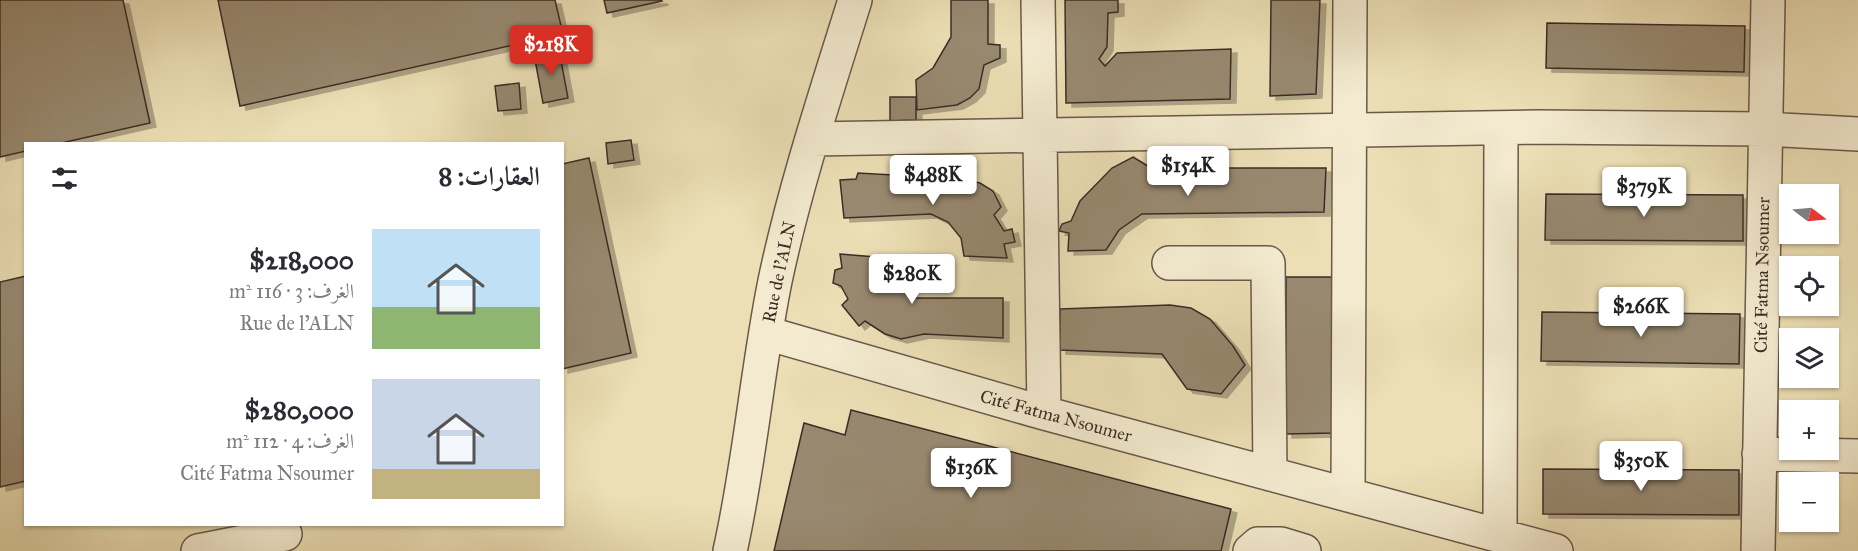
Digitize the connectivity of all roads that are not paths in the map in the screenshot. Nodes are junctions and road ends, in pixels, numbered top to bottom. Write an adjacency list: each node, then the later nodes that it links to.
1 (855, 0): 10 (street, Rue de l'ALN)
2 (1038, 0): 9 (street)
3 (1350, 0): 7 (street)
4 (1768, 0): 6 (street, Cité Fatma Nsoumer)
5 (1501, 128): 6 (street); 7 (street); 19 (street)
6 (1765, 129): 8 (street); 14 (street, Cité Fatma Nsoumer)
7 (1349, 130): 9 (street); 17 (street)
8 (1858, 134)
9 (1040, 135): 10 (street); 13 (street)
10 (812, 139): 12 (street, Rue de l'ALN)
11 (1169, 263): 16 (street)
12 (766, 333): 13 (street, Cité Fatma Nsoumer); 21 (street, Rue de l'ALN)
13 (1044, 413): 16 (street, Cité Fatma Nsoumer)
14 (1760, 454): 15 (street); 25 (street, Cité Fatma Nsoumer)
15 (1858, 456)
16 (1270, 474): 17 (street, Cité Fatma Nsoumer)
17 (1348, 495): 19 (street, Cité Fatma Nsoumer)
18 (285, 534): 20 (street)
19 (1500, 536): 24 (street, Cité Fatma Nsoumer)
20 (198, 551)
21 (730, 551)
22 (1250, 551): 23 (street)
23 (1305, 551)
24 (1556, 551)
25 (1758, 551)

